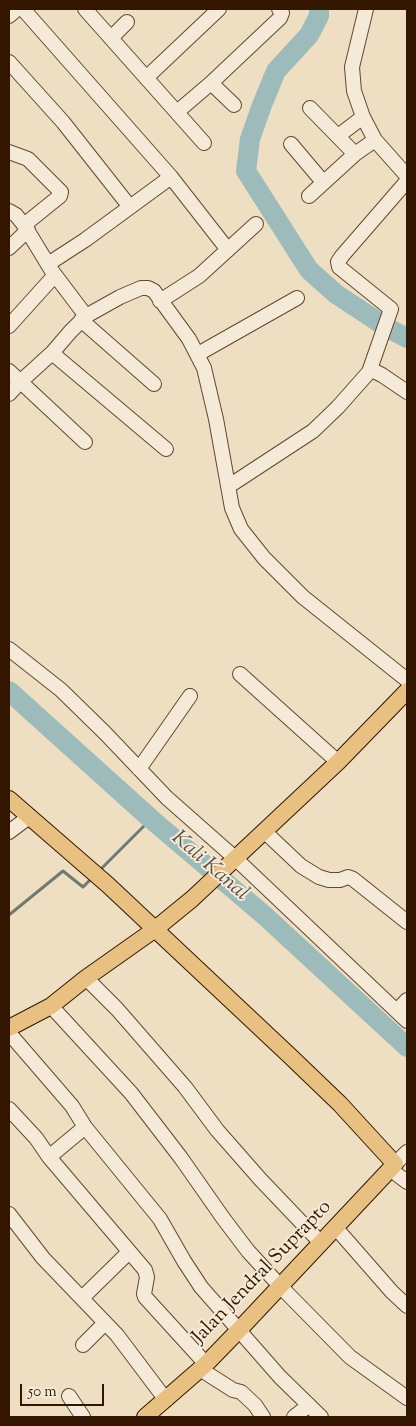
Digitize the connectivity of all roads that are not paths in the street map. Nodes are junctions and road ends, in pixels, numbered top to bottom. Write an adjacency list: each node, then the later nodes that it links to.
1 (17, 9): 7 (street)
2 (23, 9): 24 (street)
3 (85, 9): 9 (street)
4 (218, 9): 11 (street)
5 (279, 9): 12 (street)
6 (366, 9): 16 (street)
7 (9, 16)
8 (127, 22): 9 (street)
9 (111, 38): 11 (street)
10 (9, 62): 28 (street)
11 (146, 78): 15 (street)
12 (211, 83): 13 (street); 15 (street)
13 (234, 105)
14 (310, 108): 17 (street)
15 (177, 112): 19 (street)
16 (363, 117): 17 (street); 18 (street)
17 (338, 136): 22 (street)
18 (375, 140): 22 (street); 23 (street)
19 (204, 143)
20 (291, 144): 26 (street)
21 (9, 152): 31 (street)
22 (355, 154): 26 (street)
23 (407, 176)
24 (171, 177): 28 (street); 33 (street)
25 (407, 181): 42 (street)
26 (324, 182): 27 (street)
27 (309, 196)
28 (130, 207): 34 (street)
29 (9, 211): 31 (street)
30 (256, 224): 33 (street)
31 (26, 228): 32 (street); 34 (street)
32 (9, 248)
33 (228, 250): 36 (street)
34 (52, 269): 37 (street); 38 (street)
35 (297, 298): 40 (street)
36 (160, 301): 37 (street); 40 (street)
37 (83, 318): 39 (street); 44 (street)
38 (9, 326)
39 (52, 353): 43 (street); 48 (street)
40 (198, 354): 49 (street)
41 (9, 371): 43 (street)
42 (369, 372): 45 (street); 49 (street)
43 (20, 382): 46 (street); 47 (street)
44 (154, 384)
45 (407, 392)
46 (9, 394)
47 (85, 442)
48 (166, 449)
49 (229, 486): 52 (street)
50 (9, 649): 56 (street)
51 (240, 674): 55 (street)
52 (407, 680)
53 (407, 691): 55 (main road)
54 (190, 696): 56 (street)
55 (338, 762): 59 (main road)
56 (139, 769): 61 (street)
57 (9, 799): 58 (main road)
58 (29, 817): 60 (street); 63 (main road)
59 (264, 831): 61 (main road); 62 (street)
60 (9, 832)
61 (232, 861): 63 (main road); 67 (street)
62 (407, 922)
63 (154, 930): 64 (main road); 75 (main road)
64 (86, 978): 66 (main road); 79 (street)
65 (407, 1000): 67 (street)
66 (52, 1006): 69 (main road); 81 (street)
67 (397, 1011): 68 (street)
68 (407, 1021)
69 (9, 1028)
70 (9, 1033): 72 (street)
71 (9, 1109): 74 (street)
72 (86, 1127): 74 (street); 85 (street)
73 (407, 1152): 75 (street, Jalan Jendral Suprapto)
74 (49, 1157): 80 (street)
75 (393, 1166): 76 (street); 78 (main road, Jalan Jendral Suprapto)
76 (407, 1182)
77 (9, 1214): 82 (street)
78 (336, 1228): 79 (main road, Jalan Jendral Suprapto); 83 (street)
79 (321, 1243): 81 (main road, Jalan Jendral Suprapto)
80 (130, 1252): 82 (street); 87 (street)
81 (281, 1287): 85 (main road, Jalan Jendral Suprapto); 89 (street)
82 (82, 1298): 84 (street)
83 (407, 1306)
84 (105, 1323): 86 (street); 90 (street)
85 (238, 1331): 87 (main road, Jalan Jendral Suprapto); 91 (street)
86 (83, 1345)
87 (203, 1366): 90 (main road, Jalan Jendral Suprapto); 94 (street)
88 (69, 1396): 92 (street)
89 (407, 1398)
90 (166, 1400): 93 (main road, Jalan Jendral Suprapto)
91 (308, 1405): 95 (street); 96 (street)
92 (83, 1417)
93 (145, 1417)
94 (263, 1417)
95 (294, 1417)
96 (321, 1417)

